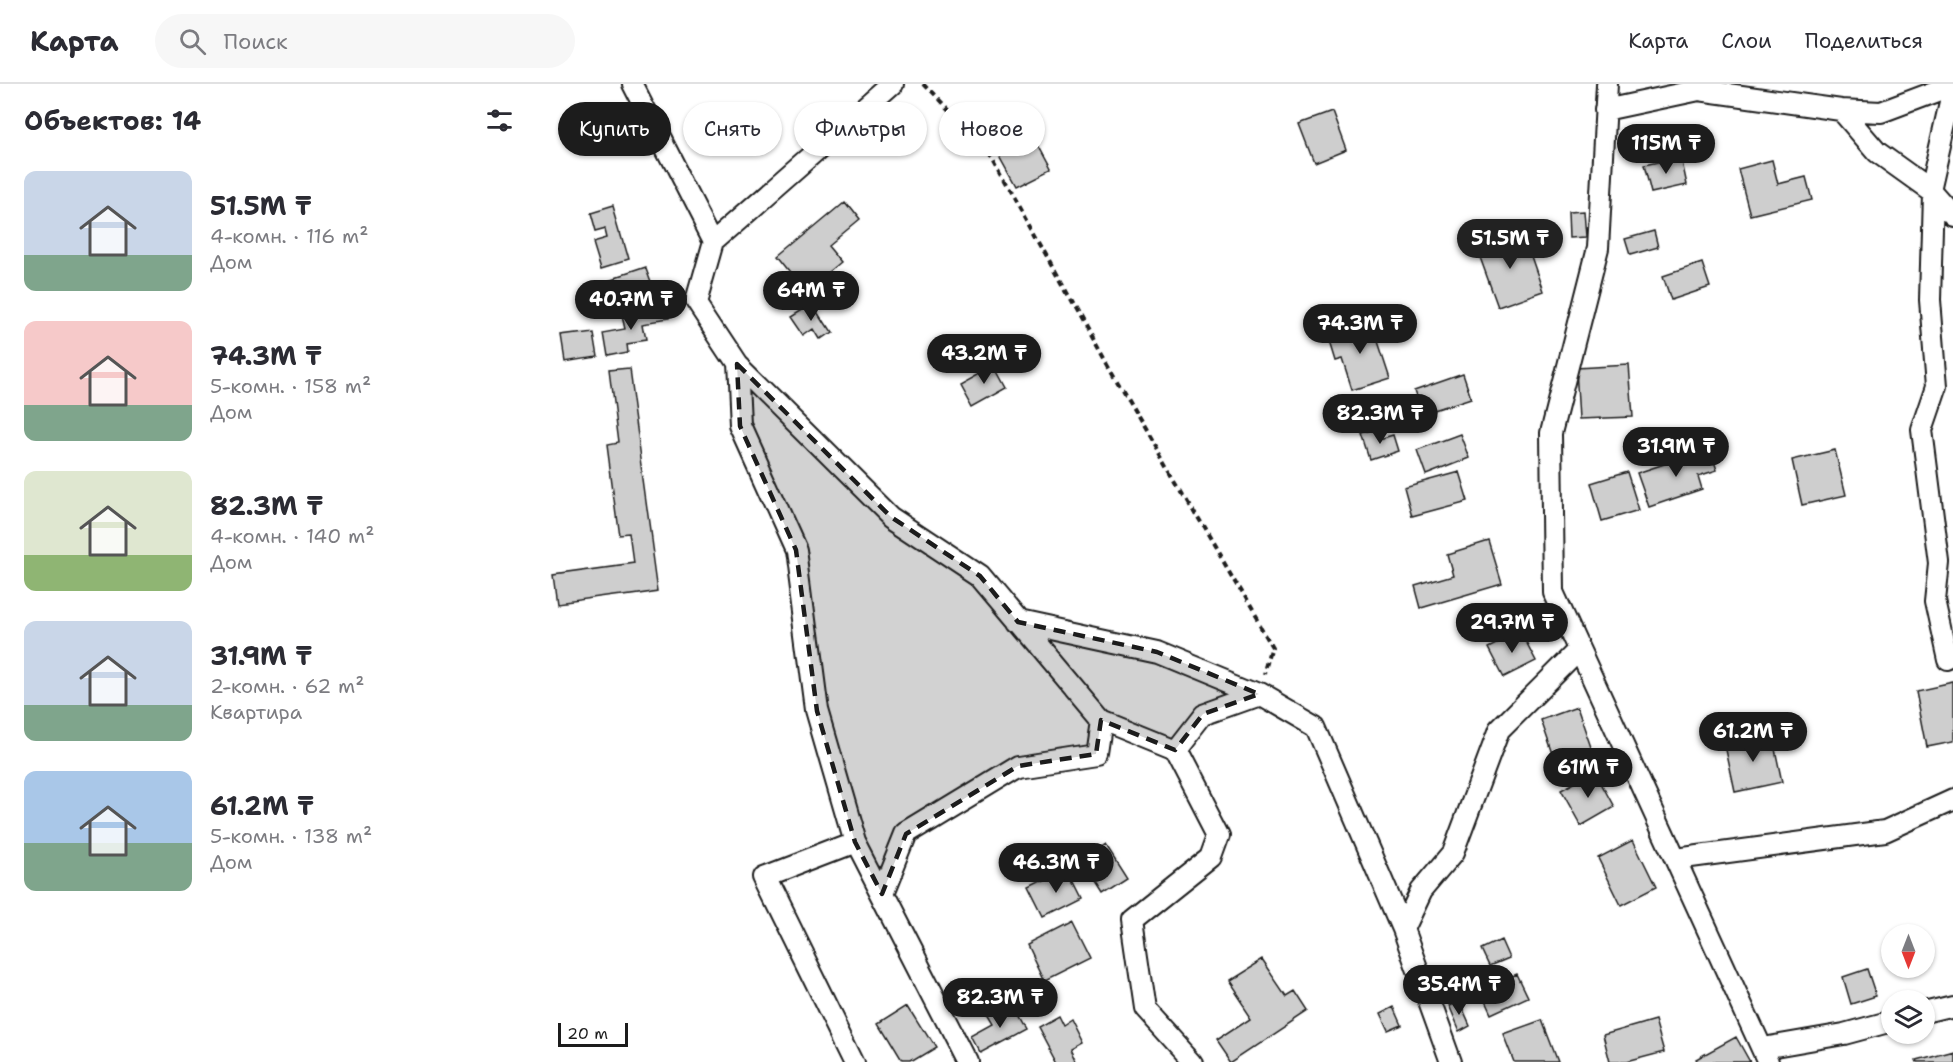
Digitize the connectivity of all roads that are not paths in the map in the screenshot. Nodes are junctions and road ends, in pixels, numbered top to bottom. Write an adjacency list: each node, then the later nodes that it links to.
1 (632, 84): 9 (street)
2 (893, 84): 9 (street)
3 (1606, 84): 5 (street)
4 (1953, 87): 6 (street); 7 (street)
5 (1605, 110): 6 (street); 12 (street)
6 (1840, 111): 7 (street)
7 (1931, 192): 8 (street); 13 (street)
8 (1953, 216)
9 (713, 242): 10 (street)
10 (737, 364): 11 (street); 18 (street)
11 (1018, 622): 14 (street); 15 (street)
12 (1579, 650): 19 (street); 21 (street)
13 (1948, 660)
14 (1259, 694): 16 (street); 21 (street)
15 (1101, 720): 16 (street); 20 (street)
16 (1175, 750): 28 (street)
17 (1953, 800): 19 (street)
18 (855, 842): 20 (street); 26 (street)
19 (1676, 859): 25 (street)
20 (882, 894): 27 (street)
21 (1403, 929): 29 (street)
22 (1953, 1005): 23 (street)
23 (1935, 1009)
24 (1881, 1024): 25 (street)
25 (1766, 1055)
26 (855, 1062)
27 (968, 1062)
28 (1193, 1062)
29 (1451, 1062)

